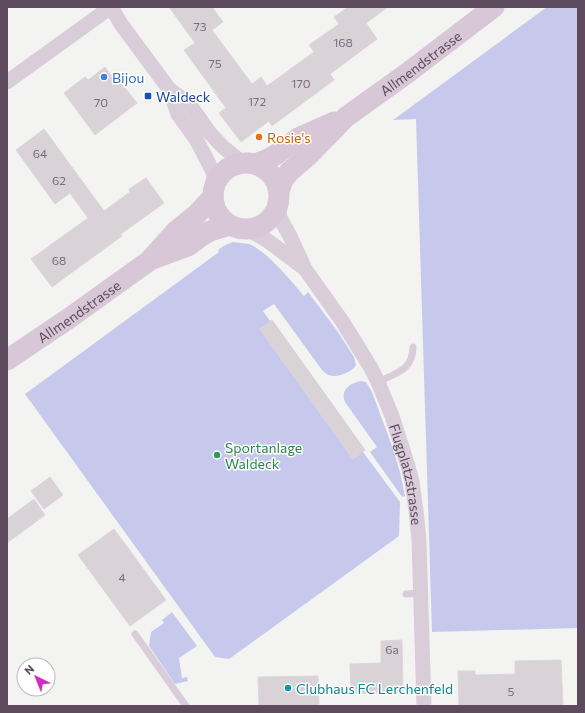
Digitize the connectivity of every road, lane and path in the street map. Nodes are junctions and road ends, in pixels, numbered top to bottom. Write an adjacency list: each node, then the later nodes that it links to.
1 (111, 7): 3 (street); 4 (street)
2 (494, 7): 5 (main road, Allmendstrasse)
3 (7, 82)
4 (169, 89): 6 (street); 7 (street)
5 (346, 117): 6 (main road, Allmendstrasse); 8 (main road, Allmendstrasse)
6 (250, 164): 7 (main road); 8 (main road)
7 (214, 190): 9 (main road); 10 (main road, Allmendstrasse)
8 (278, 199): 9 (main road); 11 (street, Flugplatzstrasse)
9 (239, 227): 10 (main road, Allmendstrasse); 11 (street, Flugplatzstrasse)
10 (149, 261): 13 (main road, Allmendstrasse)
11 (305, 269): 14 (street, Flugplatzstrasse)
12 (413, 347): 14 (lane)
13 (7, 360)
14 (378, 382): 17 (street, Flugplatzstrasse)
15 (135, 634): 16 (lane)
16 (186, 706)
17 (424, 706)

